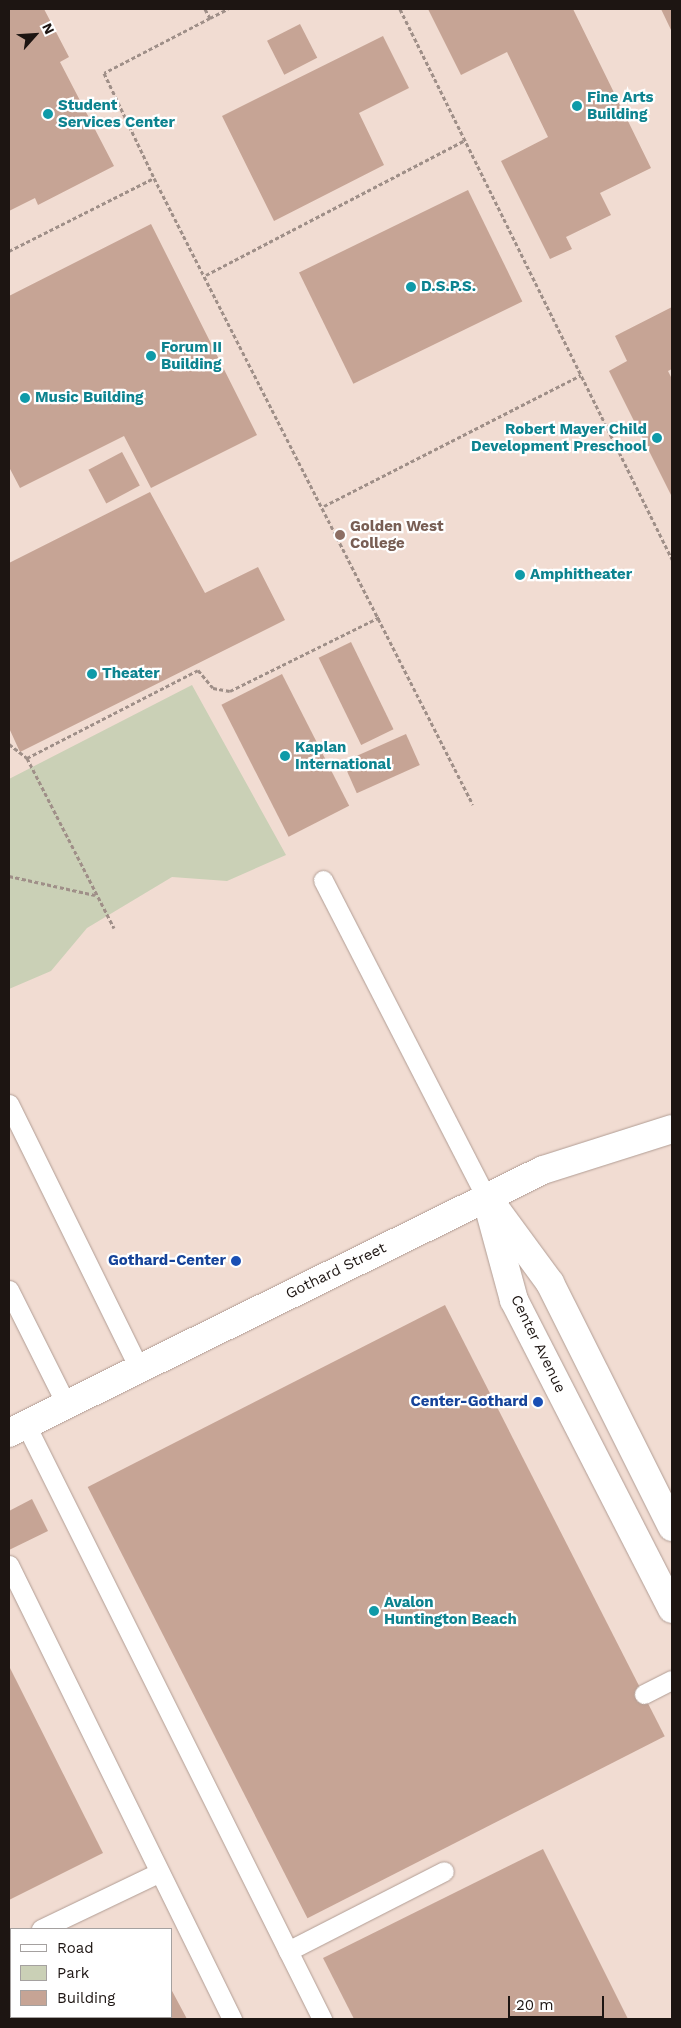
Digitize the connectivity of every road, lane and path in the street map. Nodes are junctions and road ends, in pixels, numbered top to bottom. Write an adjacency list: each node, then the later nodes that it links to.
1 (205, 9): 4 (path)
2 (228, 9): 4 (path)
3 (400, 9): 5 (path)
4 (210, 18): 6 (path)
5 (465, 140): 8 (path); 9 (path)
6 (154, 178): 7 (path); 8 (path)
7 (9, 251)
8 (206, 275): 10 (path)
9 (581, 375): 10 (path); 11 (path)
10 (324, 506): 12 (path)
11 (672, 559)
12 (380, 617): 14 (path); 15 (path)
13 (9, 744): 14 (path)
14 (27, 758): 18 (path)
15 (473, 805)
16 (9, 876): 18 (path)
17 (323, 880): 22 (lane)
18 (96, 895): 19 (path)
19 (114, 928)
20 (9, 1104): 24 (lane)
21 (672, 1129): 22 (street, Gothard Street)
22 (486, 1197): 24 (street, Gothard Street); 27 (street); 29 (street, Center Avenue)
23 (9, 1290): 25 (lane)
24 (139, 1368): 25 (street, Gothard Street)
25 (66, 1404): 26 (street, Gothard Street)
26 (18, 1429): 35 (lane)
27 (668, 1510)
28 (9, 1565): 33 (lane)
29 (672, 1609)
30 (672, 1680): 31 (lane)
31 (644, 1694)
32 (444, 1871): 35 (lane)
33 (158, 1873): 34 (lane); 36 (lane)
34 (43, 1928)
35 (288, 1951): 37 (lane)
36 (232, 2019)
37 (322, 2019)

